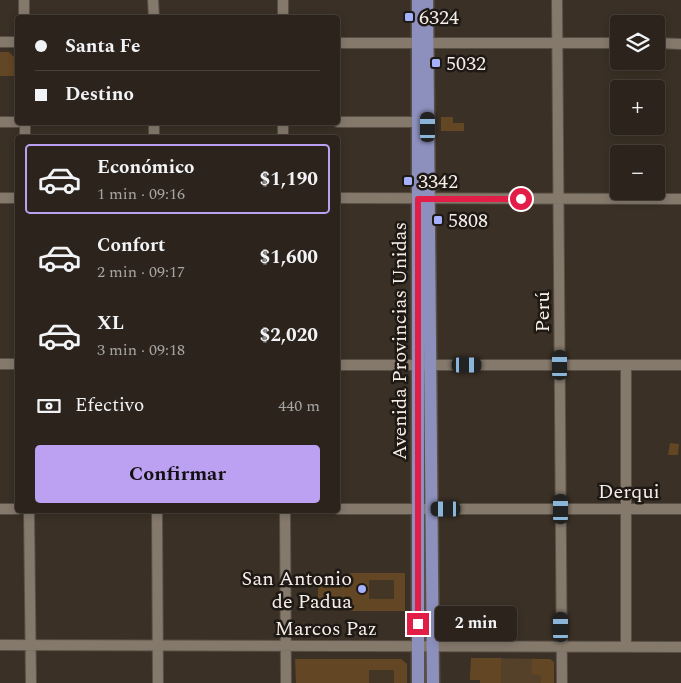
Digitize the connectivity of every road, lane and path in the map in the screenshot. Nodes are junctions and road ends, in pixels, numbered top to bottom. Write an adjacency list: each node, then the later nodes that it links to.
1 (24, 0): 7 (street)
2 (153, 0): 8 (street)
3 (283, 0): 9 (street)
4 (418, 0): 13 (main road, Avenida Provincias Unidas)
5 (427, 0): 13 (main road, Avenida Provincias Unidas)
6 (557, 0): 14 (street, Perú)
7 (24, 15)
8 (154, 15)
9 (283, 15)
10 (0, 42): 11 (street)
11 (15, 42)
12 (340, 43): 13 (street)
13 (422, 43): 14 (street); 21 (main road, Avenida Provincias Unidas); 25 (main road, Avenida Provincias Unidas)
14 (557, 43): 15 (street); 26 (street, Perú)
15 (610, 43)
16 (665, 44): 17 (street)
17 (681, 44)
18 (0, 122): 19 (street)
19 (15, 122)
20 (340, 122): 21 (street)
21 (418, 122): 25 (main road, Avenida Provincias Unidas)
22 (0, 198): 23 (street)
23 (15, 198)
24 (340, 198): 25 (street)
25 (423, 199): 26 (street); 31 (main road, Avenida Provincias Unidas)
26 (558, 199): 27 (street); 32 (street, Perú)
27 (681, 199)
28 (0, 364): 29 (street)
29 (15, 364)
30 (340, 365): 31 (street)
31 (424, 365): 32 (street); 38 (main road, Avenida Provincias Unidas); 39 (main road, Avenida Provincias Unidas)
32 (560, 365): 33 (street); 40 (street, Perú)
33 (626, 365): 34 (street); 41 (street)
34 (681, 365)
35 (0, 508): 36 (street)
36 (15, 509)
37 (340, 509): 38 (street, Derqui)
38 (418, 509): 39 (street, Derqui); 50 (main road, Avenida Provincias Unidas)
39 (431, 509): 40 (street, Derqui); 51 (main road, Avenida Provincias Unidas)
40 (561, 509): 41 (street, Derqui); 52 (street, Perú)
41 (626, 509): 42 (street, Derqui); 53 (street)
42 (681, 509)
43 (30, 513): 47 (street)
44 (157, 513): 48 (street)
45 (285, 513): 49 (street)
46 (0, 645): 47 (street, Marcos Paz)
47 (31, 645): 48 (street, Marcos Paz); 55 (street)
48 (158, 645): 49 (street, Marcos Paz); 56 (street)
49 (286, 646): 50 (street, Marcos Paz); 57 (street)
50 (418, 646): 51 (street, Marcos Paz); 58 (main road, Avenida Provincias Unidas)
51 (432, 646): 52 (street, Marcos Paz); 59 (main road, Avenida Provincias Unidas)
52 (561, 647): 53 (street, Marcos Paz); 60 (street, Perú)
53 (626, 647): 54 (street, Marcos Paz)
54 (681, 647)
55 (31, 683)
56 (158, 683)
57 (286, 683)
58 (418, 683)
59 (433, 683)
60 (562, 683)

